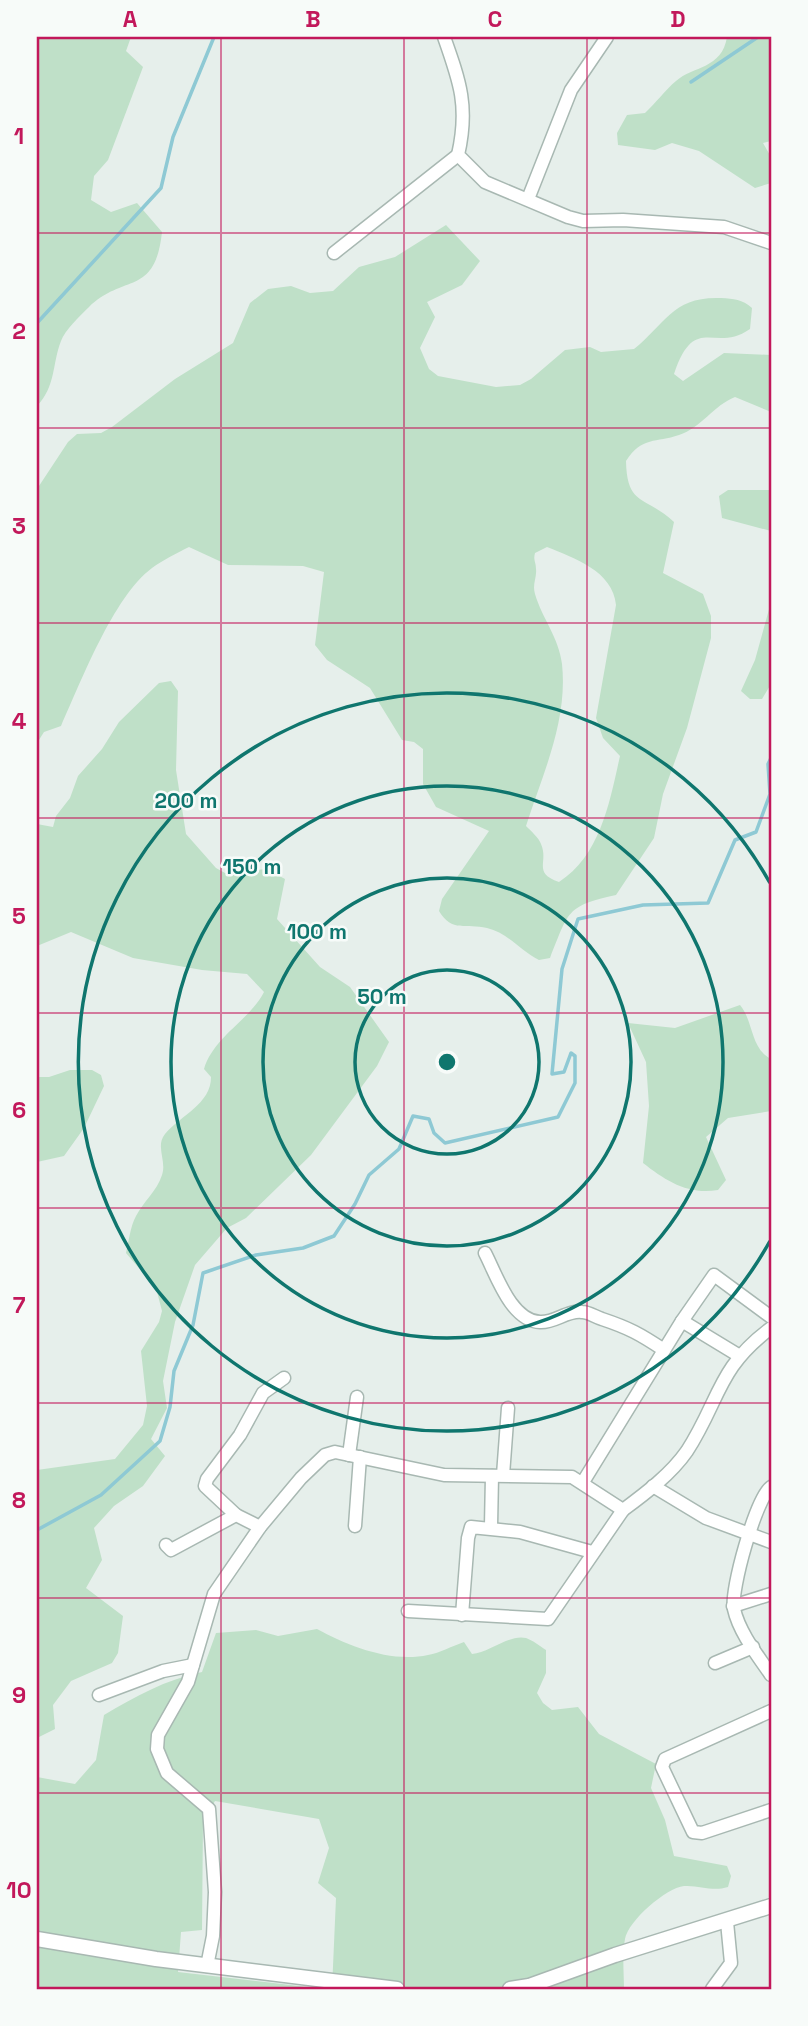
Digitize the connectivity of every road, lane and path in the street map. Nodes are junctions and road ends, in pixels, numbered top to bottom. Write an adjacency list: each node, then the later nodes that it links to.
1 (444, 37): 3 (street)
2 (607, 37): 4 (street)
3 (458, 155): 4 (street); 6 (street)
4 (528, 199): 5 (street)
5 (771, 243)
6 (334, 253)
7 (485, 1253): 11 (street)
8 (771, 1317): 9 (street)
9 (682, 1321): 11 (street); 12 (street)
10 (771, 1328): 12 (street)
11 (664, 1350): 18 (street)
12 (738, 1355): 19 (street)
13 (284, 1378): 22 (street)
14 (358, 1397): 16 (street)
15 (509, 1408): 17 (street)
16 (354, 1456): 17 (street); 23 (street); 25 (street)
17 (498, 1476): 18 (street); 24 (street)
18 (583, 1482): 21 (street)
19 (653, 1486): 21 (street); 26 (street)
20 (771, 1487): 26 (street)
21 (624, 1510): 29 (street)
22 (236, 1515): 25 (street); 28 (street)
23 (355, 1526)
24 (491, 1526): 29 (street); 33 (street)
25 (260, 1527): 36 (street)
26 (748, 1535): 27 (street); 31 (street)
27 (771, 1542)
28 (166, 1545)
29 (592, 1552): 33 (street)
30 (771, 1594): 31 (street)
31 (733, 1606): 34 (street)
32 (408, 1611): 33 (street)
33 (462, 1615)
34 (753, 1647): 35 (street); 37 (street)
35 (715, 1663)
36 (193, 1665): 38 (street); 44 (street)
37 (770, 1669)
38 (99, 1695)
39 (771, 1711): 40 (street)
40 (771, 1810)
41 (771, 1906): 42 (street)
42 (727, 1922): 45 (street); 48 (street)
43 (37, 1939): 44 (street)
44 (207, 1966): 46 (street)
45 (530, 1988): 47 (street)
46 (397, 1989)
47 (510, 1989)
48 (712, 1989)

